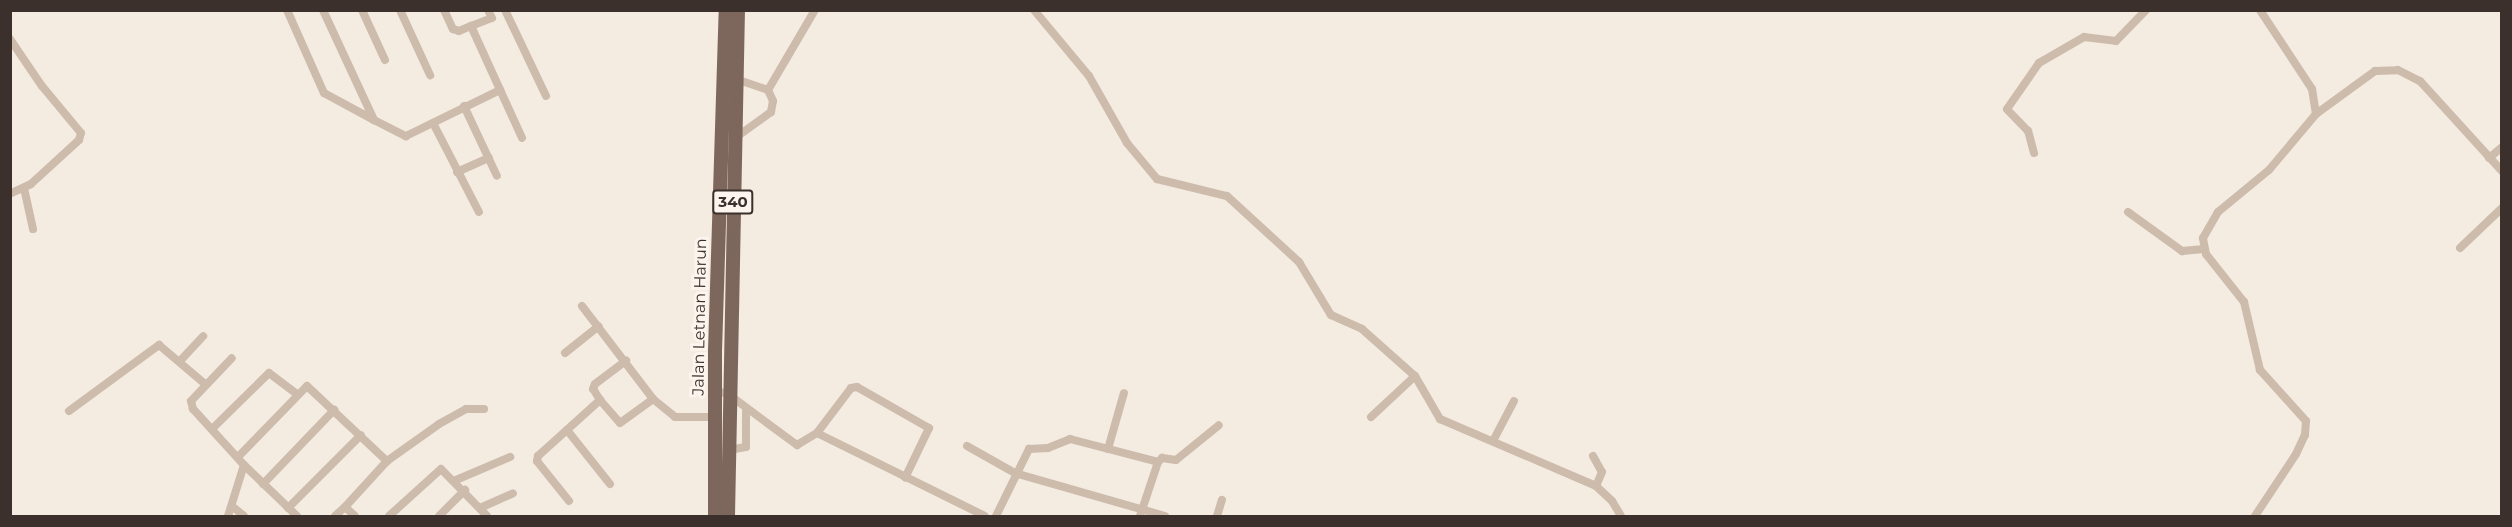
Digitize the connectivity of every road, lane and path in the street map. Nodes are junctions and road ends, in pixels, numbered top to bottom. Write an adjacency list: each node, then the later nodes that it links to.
1 (287, 10): 24 (street)
2 (323, 10): 24 (street)
3 (362, 10): 16 (street)
4 (400, 10): 17 (street)
5 (444, 10): 14 (street)
6 (726, 10): 27 (main road, Jalan Letnan Harun / 340)
7 (738, 10): 18 (main road, Jalan Letnan Harun / 340)
8 (815, 10): 20 (street)
9 (1034, 10): 50 (street)
10 (2146, 10): 29 (street)
11 (2260, 10): 23 (street)
12 (507, 11): 13 (street); 21 (street)
13 (490, 14): 14 (street)
14 (471, 27): 19 (street)
15 (10, 39): 35 (street)
16 (386, 60)
17 (430, 75)
18 (736, 79): 20 (street); 27 (main road, Jalan Letnan Harun / 340)
19 (500, 90): 22 (street); 26 (street)
20 (768, 90): 27 (street)
21 (546, 96)
22 (464, 106): 25 (street); 30 (street)
23 (2316, 114): 31 (street); 42 (street)
24 (374, 120): 25 (street)
25 (433, 123): 33 (street)
26 (522, 138)
27 (730, 146): 53 (main road, Jalan Letnan Harun / 340)
28 (2502, 147): 31 (street)
29 (2034, 153)
30 (489, 158): 33 (street); 34 (street)
31 (2489, 158): 32 (street)
32 (2502, 171)
33 (457, 172): 38 (street)
34 (497, 176)
35 (24, 188): 36 (street); 40 (street)
36 (10, 194)
37 (2502, 208): 41 (street)
38 (479, 212)
39 (2128, 212): 42 (street)
40 (33, 230)
41 (2460, 248)
42 (2204, 249): 109 (street)
43 (582, 306): 44 (street)
44 (599, 326): 46 (street); 49 (street)
45 (203, 336): 48 (street)
46 (565, 353)
47 (232, 358): 51 (street)
48 (180, 361): 51 (street); 61 (street)
49 (626, 361): 55 (street); 56 (street)
50 (1415, 376): 63 (street); 69 (street)
51 (205, 384): 65 (street)
52 (296, 393): 60 (street); 65 (street); 74 (street)
53 (722, 393): 59 (street); 62 (main road, Jalan Letnan Harun / 340); 72 (main road, Jalan Letnan Harun / 340)
54 (1124, 393): 71 (street)
55 (654, 399): 56 (street); 62 (street)
56 (600, 400): 66 (street)
57 (1514, 401): 69 (street)
58 (484, 409): 76 (street)
59 (746, 409): 67 (street); 72 (street)
60 (334, 410): 68 (street); 82 (street)
61 (69, 411)
62 (715, 417): 102 (main road, Jalan Letnan Harun / 340)
63 (1371, 417)
64 (1219, 425): 77 (street)
65 (212, 429): 74 (street)
66 (567, 430): 83 (street); 88 (street)
67 (817, 433): 80 (street); 80 (street)
68 (361, 435): 76 (street); 91 (street)
69 (1493, 441): 84 (street)
70 (967, 446): 79 (street)
71 (1108, 448): 77 (street); 79 (street)
72 (729, 450): 103 (main road, Jalan Letnan Harun / 340)
73 (1593, 456): 84 (street)
74 (238, 457): 78 (street)
75 (510, 457): 81 (street)
76 (387, 461): 90 (street)
77 (1158, 462): 93 (street)
78 (244, 465): 82 (street); 89 (street)
79 (1015, 473): 93 (street); 105 (street)
80 (905, 478): 104 (street)
81 (456, 480): 85 (street); 99 (street)
82 (263, 483): 91 (street)
83 (610, 484)
84 (1596, 486): 108 (street)
85 (465, 490): 92 (street); 100 (street)
86 (513, 493): 92 (street)
87 (1222, 500): 107 (street)
88 (569, 501)
89 (233, 507): 94 (street); 95 (street)
90 (345, 507): 97 (street); 98 (street)
91 (288, 508): 96 (street)
92 (480, 508): 101 (street)
93 (1141, 513): 106 (street)
94 (228, 516)
95 (244, 516)
96 (297, 516)
97 (335, 516)
98 (355, 516)
99 (389, 516)
100 (438, 516)
101 (487, 516)
102 (715, 516)
103 (728, 516)
104 (985, 516)
105 (996, 516)
106 (1165, 516)
107 (1217, 516)
108 (1621, 516)
109 (2255, 516)

